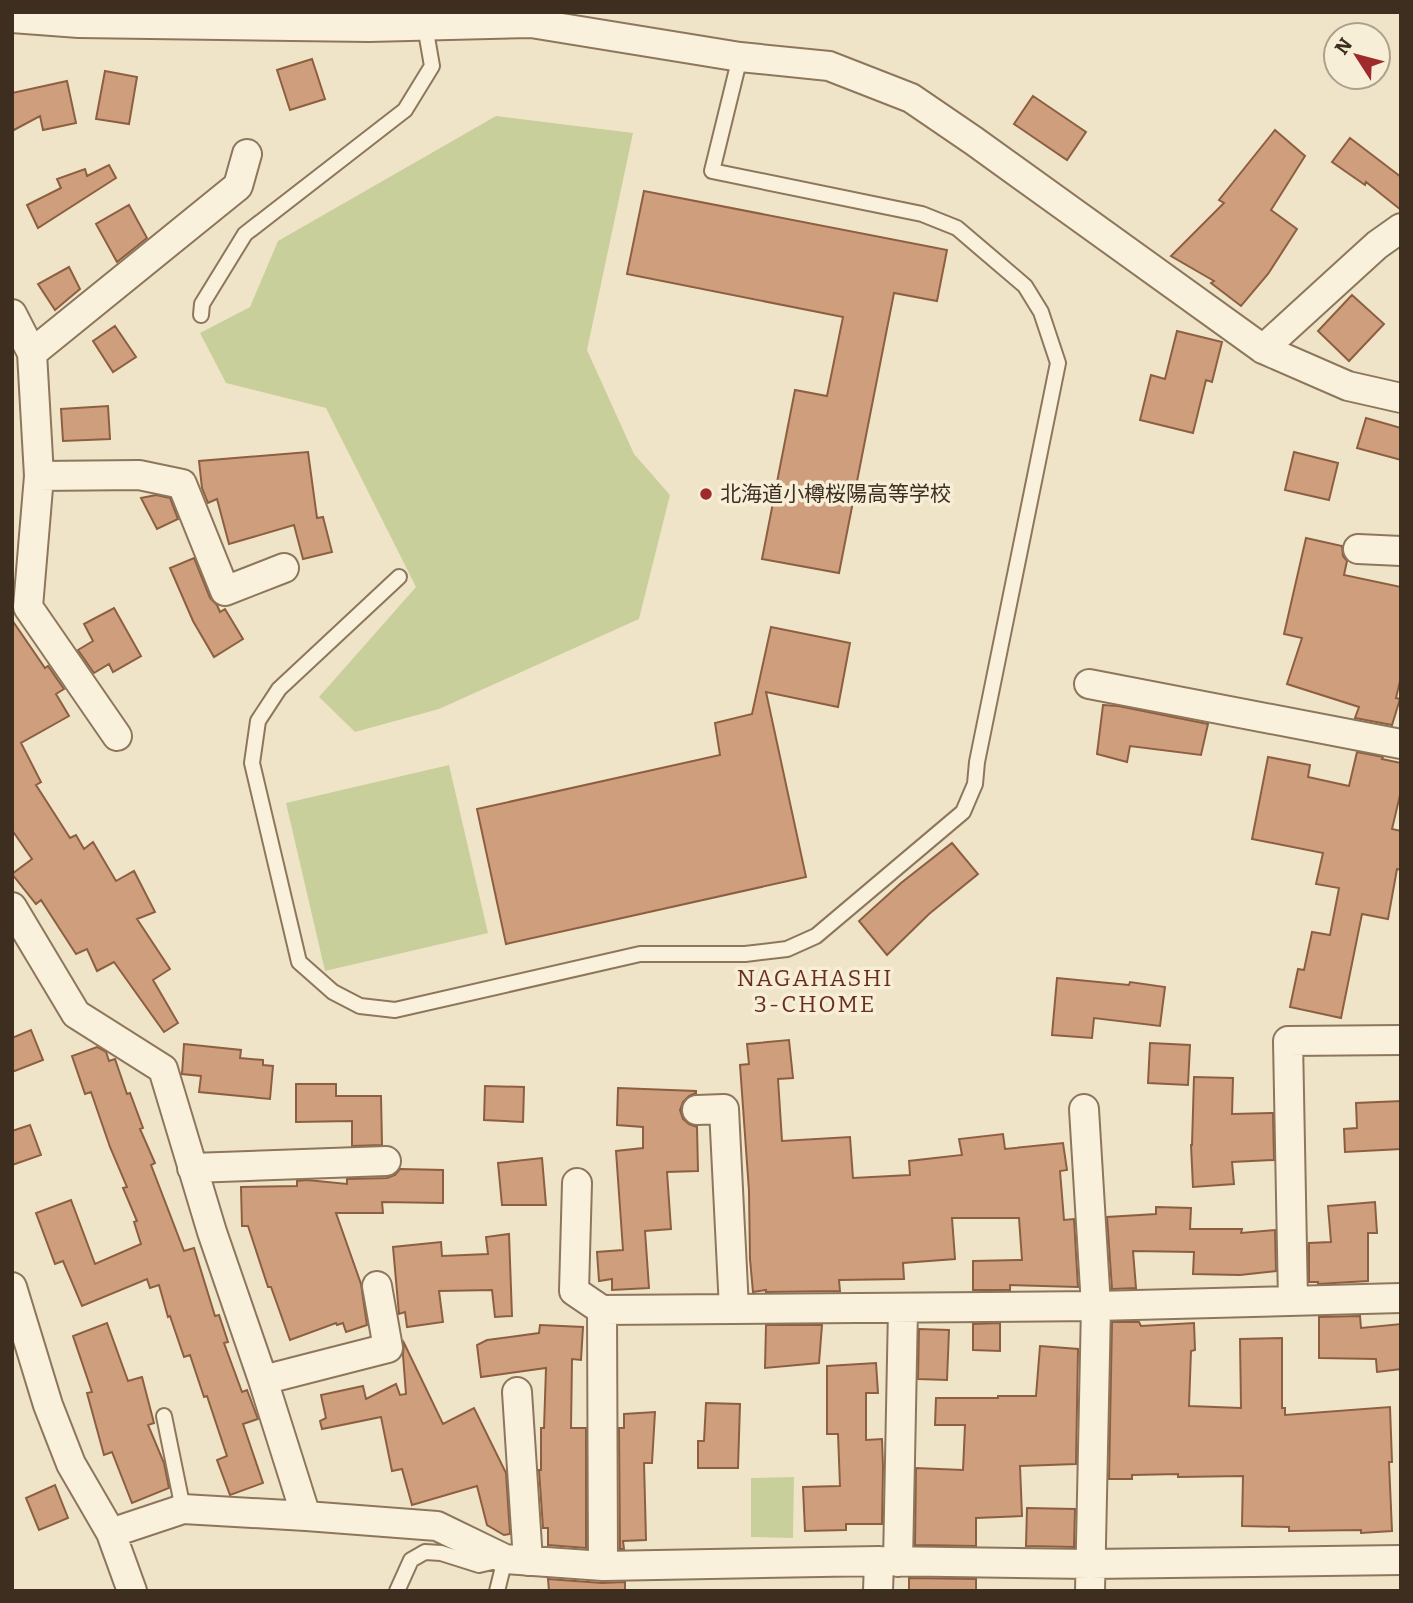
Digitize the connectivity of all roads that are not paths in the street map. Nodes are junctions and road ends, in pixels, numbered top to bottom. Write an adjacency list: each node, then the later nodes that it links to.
1 (12, 18): 2 (street)
2 (84, 18): 4 (street)
3 (523, 18): 4 (street); 5 (street)
4 (425, 26): 9 (lane)
5 (740, 57): 10 (street); 17 (lane)
6 (247, 154): 11 (street)
7 (1401, 228): 10 (street)
8 (12, 314): 11 (street)
9 (201, 315)
10 (1264, 349): 12 (street)
11 (32, 353): 13 (street)
12 (1401, 398)
13 (39, 475): 16 (street); 19 (street)
14 (1358, 549): 15 (street)
15 (1401, 551)
16 (284, 568)
17 (399, 577)
18 (1089, 684): 20 (street)
19 (117, 736)
20 (1401, 744)
21 (12, 907): 26 (street)
22 (1401, 1040): 31 (street)
23 (1084, 1109): 32 (street)
24 (697, 1110): 34 (street)
25 (386, 1161): 26 (street)
26 (192, 1168): 36 (street)
27 (577, 1184): 35 (street)
28 (377, 1286): 36 (street)
29 (12, 1287): 41 (street)
30 (1401, 1298): 31 (street)
31 (1293, 1301): 32 (street)
32 (1096, 1306): 33 (street); 46 (street)
33 (903, 1308): 34 (street); 44 (street)
34 (734, 1309): 35 (street)
35 (602, 1310): 45 (street)
36 (262, 1380): 40 (street)
37 (517, 1392): 42 (street)
38 (164, 1416): 39 (lane)
39 (183, 1509): 40 (street); 41 (street)
40 (306, 1516): 42 (street)
41 (111, 1533): 48 (street)
42 (516, 1560): 45 (street); 49 (lane); 50 (lane)
43 (1401, 1560): 46 (street)
44 (889, 1561): 46 (street); 47 (street); 51 (street)
45 (603, 1566): 47 (street)
46 (1090, 1577)
47 (636, 1578)
48 (132, 1591)
49 (397, 1591)
50 (497, 1591)
51 (878, 1591)

